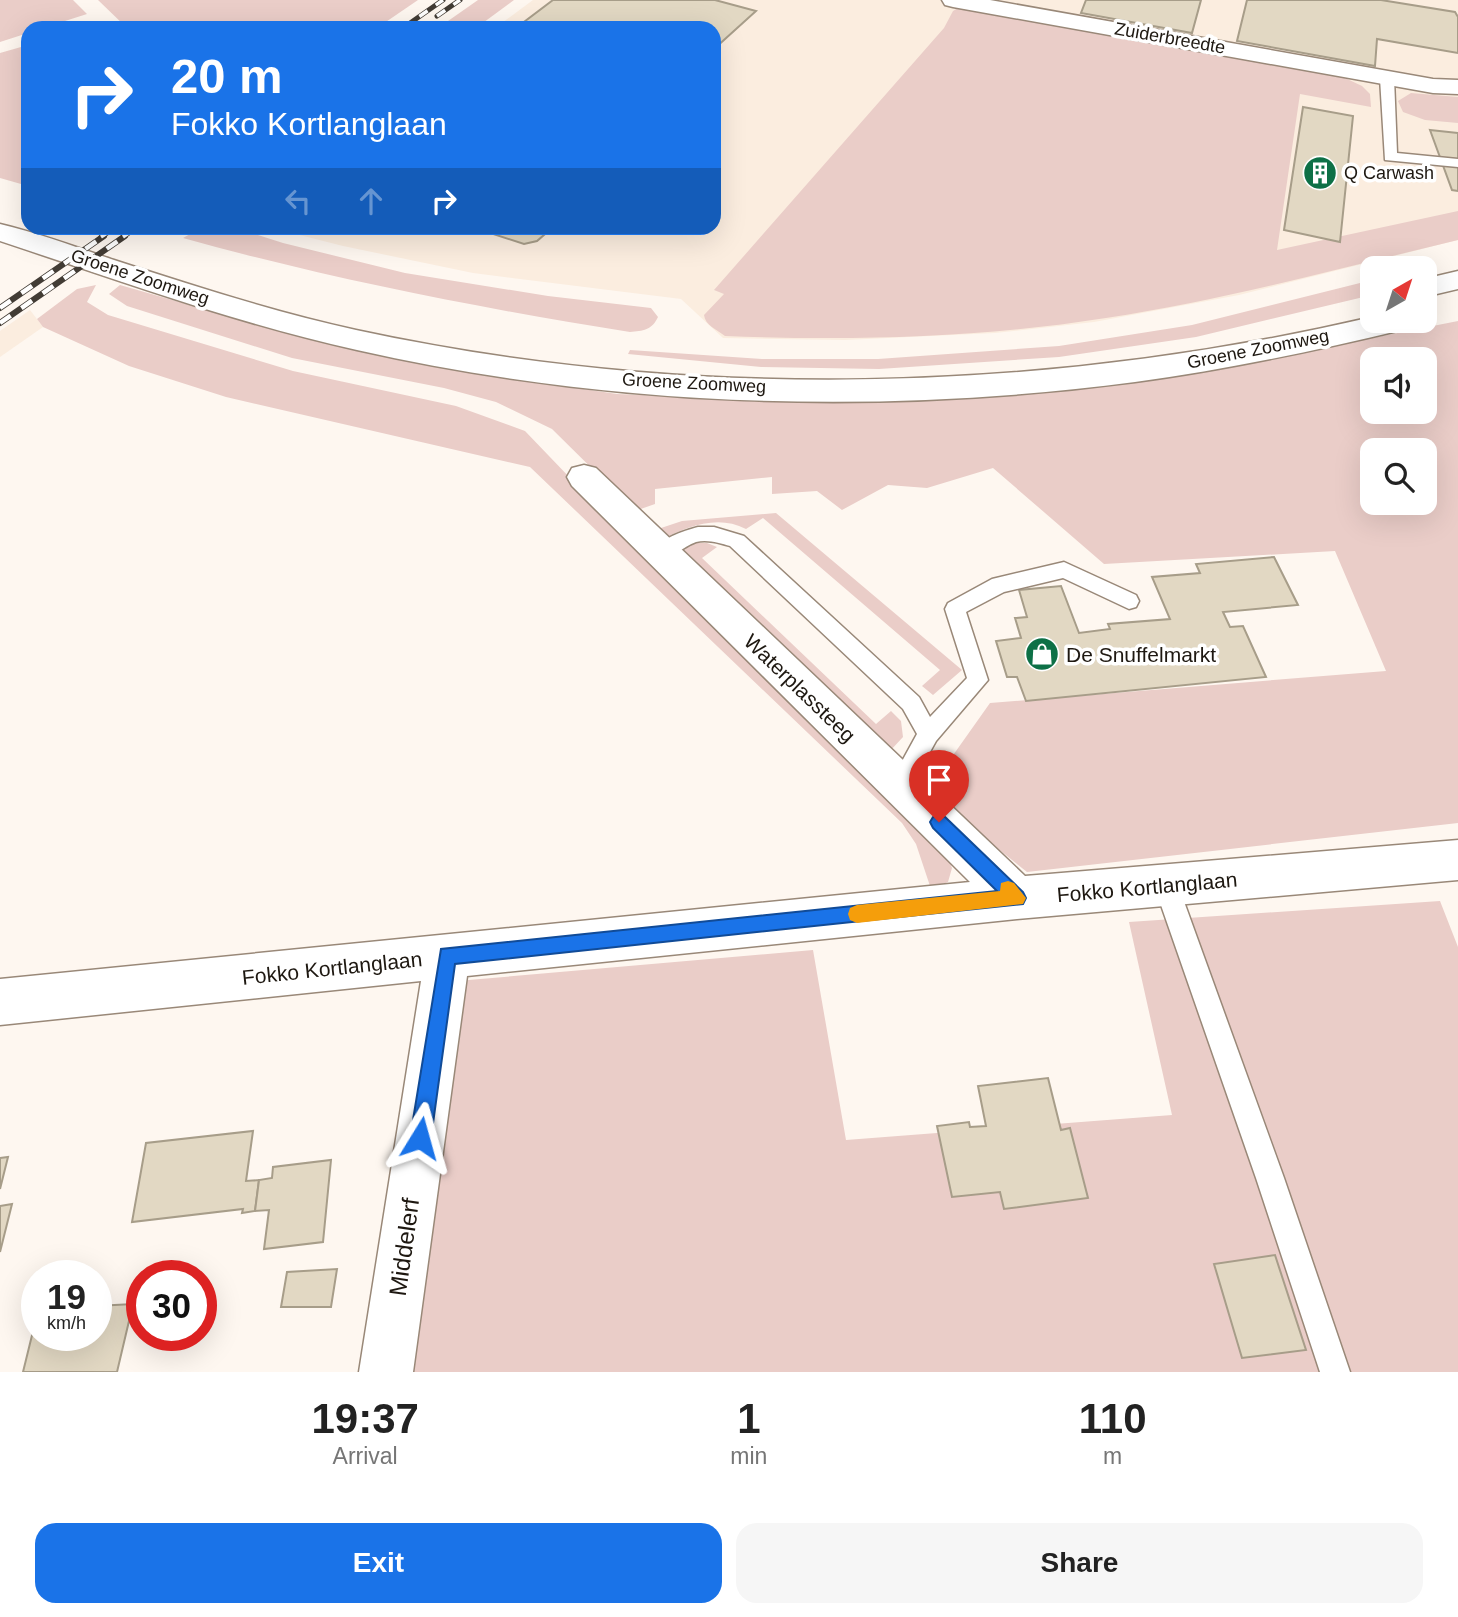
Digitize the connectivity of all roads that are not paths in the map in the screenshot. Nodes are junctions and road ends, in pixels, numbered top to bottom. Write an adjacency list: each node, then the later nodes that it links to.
1 (953, 0): 2 (main road, Zuiderbreedte)
2 (1387, 78): 3 (main road, Zuiderbreedte); 4 (lane)
3 (1458, 87)
4 (1458, 163)
5 (0, 215): 6 (main road)
6 (21, 221)
7 (0, 232): 14 (main road, Groene Zoomweg)
8 (62, 235): 11 (main road, Groene Zoomweg)
9 (1458, 280): 10 (main road)
10 (1437, 285)
11 (1360, 304)
12 (1458, 307): 13 (main road)
13 (1437, 312)
14 (1360, 329)
15 (584, 477): 16 (main road, Waterplassteeg)
16 (662, 553): 18 (lane); 19 (main road, Waterplassteeg)
17 (1129, 601): 18 (lane)
18 (928, 734): 19 (lane)
19 (900, 785): 22 (main road, Waterplassteeg)
20 (1458, 860): 21 (main road, Fokko Kortlanglaan)
21 (1166, 885): 22 (main road, Fokko Kortlanglaan); 26 (lane)
22 (1017, 898): 23 (main road, Fokko Kortlanglaan)
23 (447, 956): 24 (main road, Fokko Kortlanglaan); 25 (main road, Middelerf)
24 (0, 1002)
25 (386, 1372)
26 (1335, 1372)

